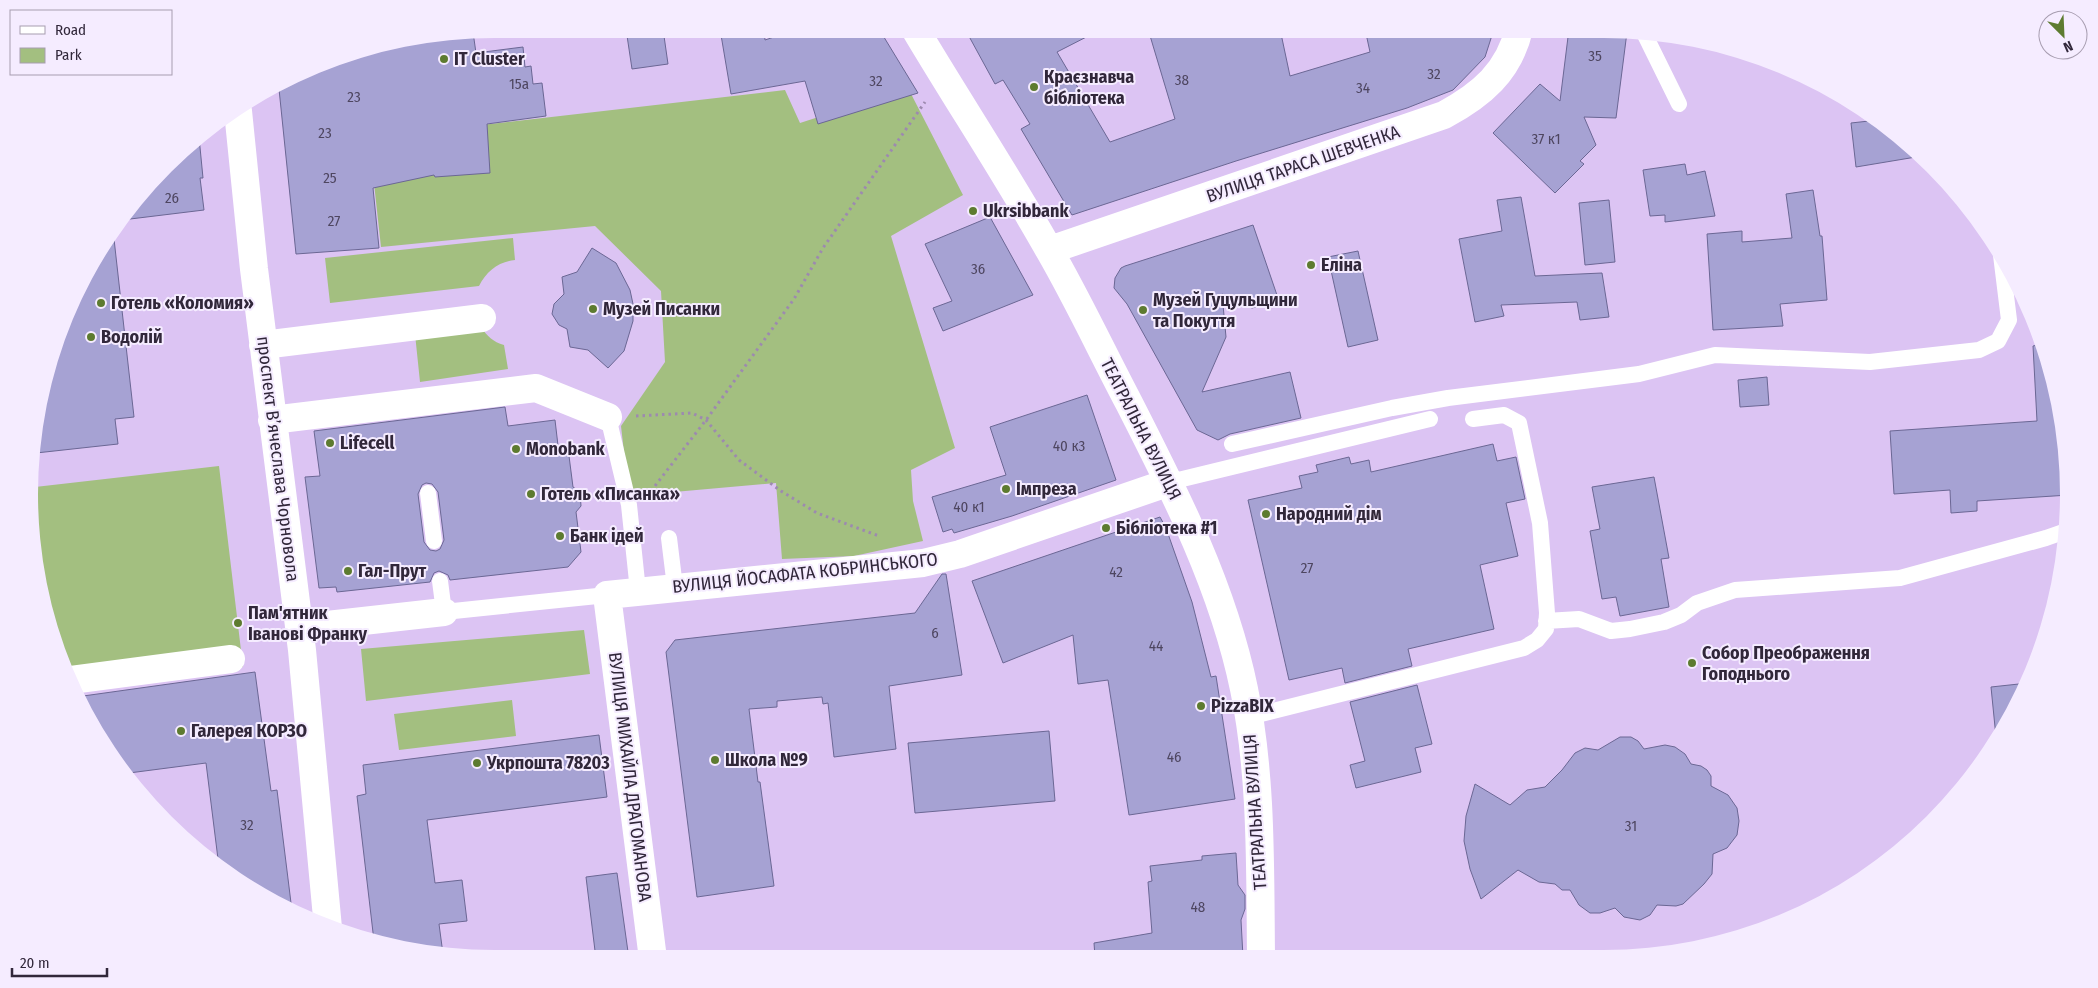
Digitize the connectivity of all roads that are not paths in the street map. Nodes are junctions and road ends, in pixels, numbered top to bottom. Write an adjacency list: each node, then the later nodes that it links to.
1 (920, 38): 6 (street, ТЕАТРАЛЬНА ВУЛИЦЯ)
2 (1515, 38): 6 (street, ВУЛИЦЯ ТАРАСА ШЕВЧЕНКА)
3 (1647, 39): 4 (lane)
4 (1679, 104)
5 (238, 115): 9 (street, проспект Вʼячеслава Чорновола)
6 (1050, 250): 15 (street, ТЕАТРАЛЬНА ВУЛИЦЯ)
7 (2003, 274): 14 (lane)
8 (482, 318): 9 (street)
9 (263, 345): 13 (street, проспект Вʼячеслава Чорновола)
10 (608, 417): 13 (street); 22 (lane)
11 (1430, 419): 15 (lane)
12 (1472, 419): 25 (lane)
13 (272, 420): 26 (street, проспект Вʼячеслава Чорновола)
14 (1232, 444)
15 (1170, 482): 21 (street, ВУЛИЦЯ ЙОСАФАТА КОБРИНСЬКОГО); 29 (street, ТЕАТРАЛЬНА ВУЛИЦЯ)
16 (428, 493): 19 (lane)
17 (2059, 533): 25 (lane)
18 (669, 538): 21 (lane)
19 (434, 540)
20 (440, 581): 24 (lane)
21 (675, 587): 22 (street, ВУЛИЦЯ ЙОСАФАТА КОБРИНСЬКОГО)
22 (638, 591): 23 (street, ВУЛИЦЯ ЙОСАФАТА КОБРИНСЬКОГО)
23 (608, 595): 24 (lane); 31 (street, ВУЛИЦЯ МИХАЙЛА ДРАГОМАНОВА)
24 (444, 612): 26 (street)
25 (1546, 621): 29 (lane)
26 (300, 628): 30 (street, проспект Вʼячеслава Чорновола)
27 (231, 659): 28 (street)
28 (77, 679)
29 (1249, 716): 32 (street, ТЕАТРАЛЬНА ВУЛИЦЯ)
30 (327, 919)
31 (652, 950)
32 (1261, 950)

